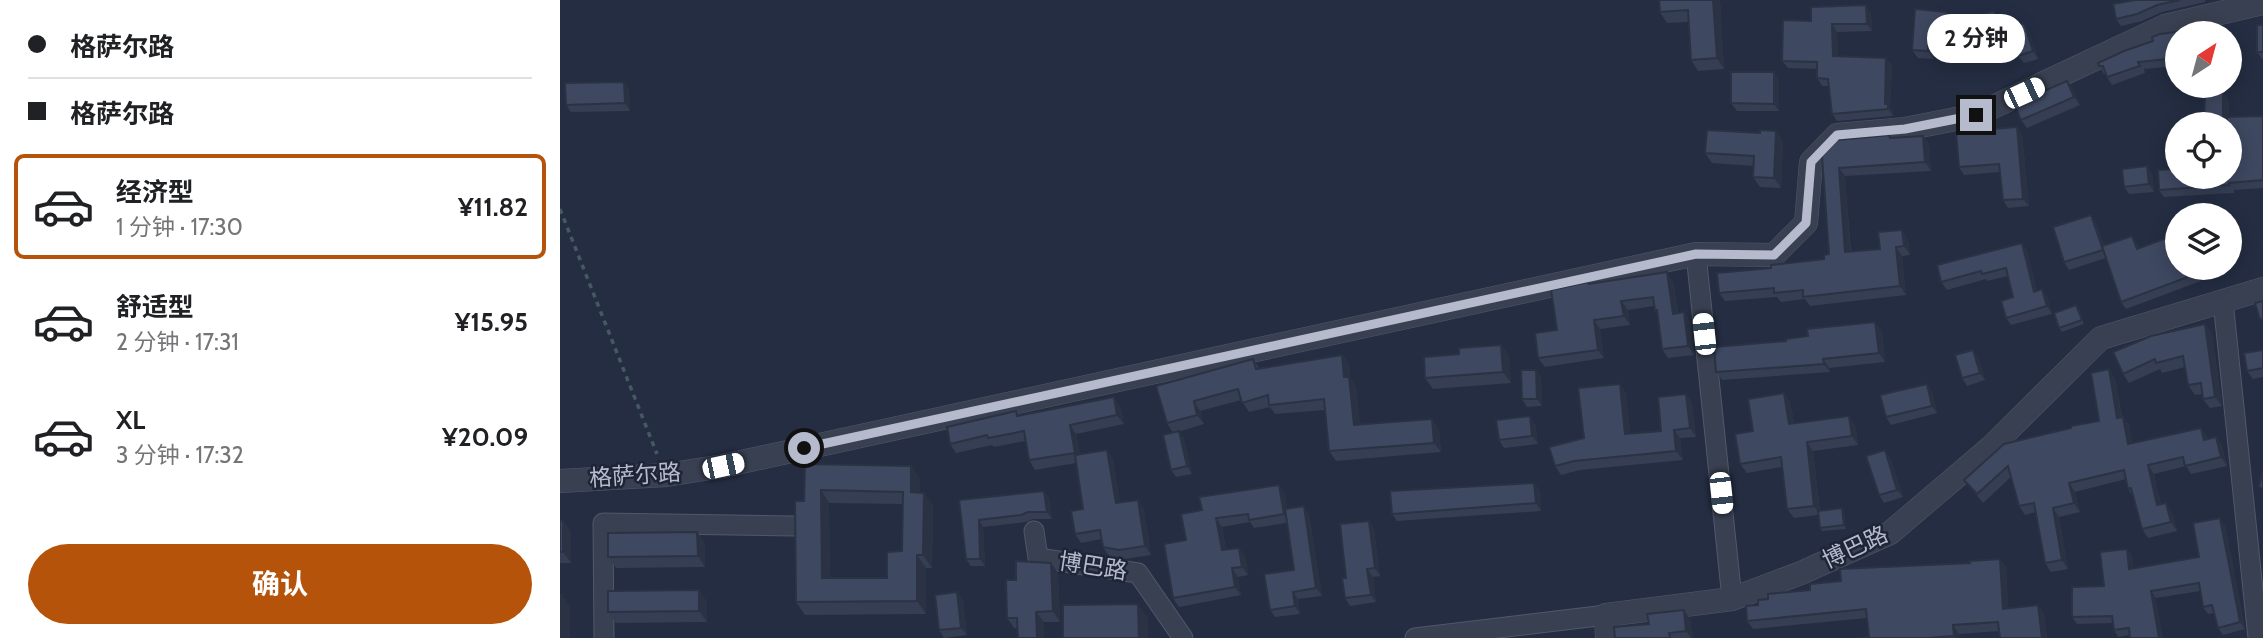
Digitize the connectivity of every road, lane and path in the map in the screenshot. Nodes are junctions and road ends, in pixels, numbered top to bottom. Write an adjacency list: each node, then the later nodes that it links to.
1 (2263, 3): 3 (street, 格萨尔路)
2 (560, 209): 6 (path)
3 (1696, 254): 6 (street, 格萨尔路); 10 (street)
4 (2263, 289): 5 (street, 博巴路)
5 (2222, 301): 10 (street, 博巴路); 12 (street)
6 (666, 475): 7 (street, 格萨尔路)
7 (560, 481)
8 (793, 526): 13 (street)
9 (1034, 531): 14 (street, 博巴路)
10 (1732, 599): 11 (street, 博巴路)
11 (1607, 627): 15 (street, 博巴路)
12 (2259, 637)
13 (604, 638)
14 (1183, 638)
15 (1415, 638)

